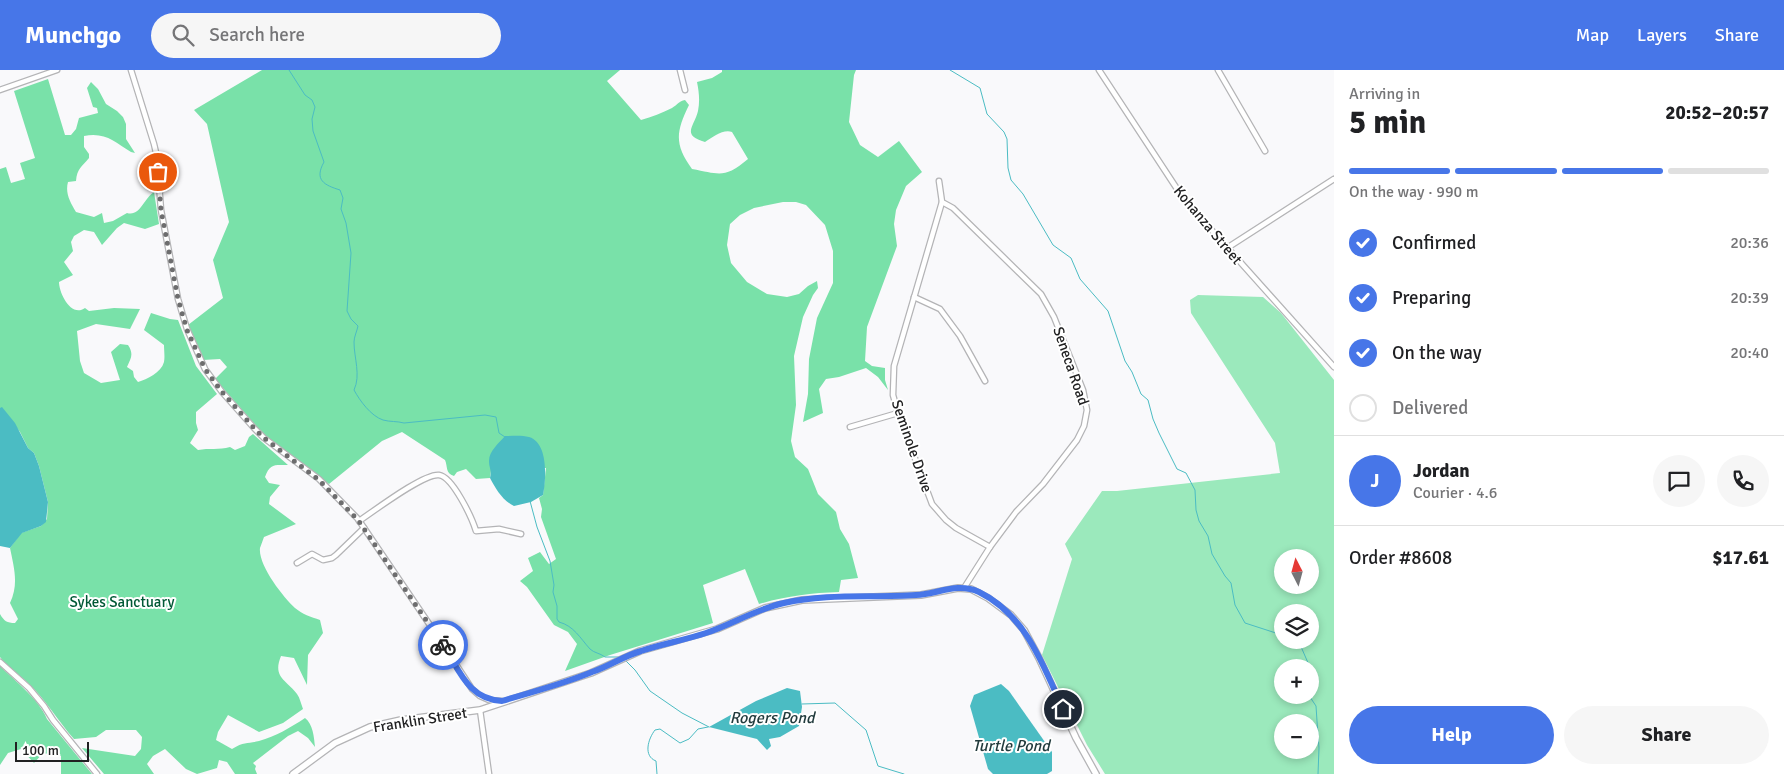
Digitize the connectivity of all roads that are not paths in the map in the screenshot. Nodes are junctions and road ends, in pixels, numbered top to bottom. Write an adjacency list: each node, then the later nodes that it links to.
1 (57, 70): 6 (street)
2 (131, 70): 18 (street)
3 (680, 70): 7 (street)
4 (1100, 70): 12 (street, Kohanza Street)
5 (1218, 70): 8 (street)
6 (0, 90)
7 (685, 90)
8 (1265, 151)
9 (1334, 179): 12 (street)
10 (939, 181): 11 (street)
11 (942, 202): 13 (street, Seminole Drive); 21 (street, Seneca Road)
12 (1227, 248): 14 (street, Kohanza Street)
13 (914, 297): 15 (street); 16 (street, Seminole Drive)
14 (1334, 366)
15 (985, 381)
16 (898, 413): 17 (street); 21 (street, Seminole Drive)
17 (850, 428)
18 (360, 521): 19 (street); 20 (street)
19 (364, 528): 22 (street); 25 (street)
20 (521, 534)
21 (990, 547): 23 (street, Seneca Road)
22 (297, 564)
23 (964, 588): 25 (main road, Franklin Street); 30 (main road, Franklin Street)
24 (0, 662): 27 (street)
25 (502, 701): 26 (main road, Franklin Street)
26 (480, 710): 28 (main road, Franklin Street); 29 (street)
27 (97, 774)
28 (293, 774)
29 (489, 774)
30 (1096, 774)

